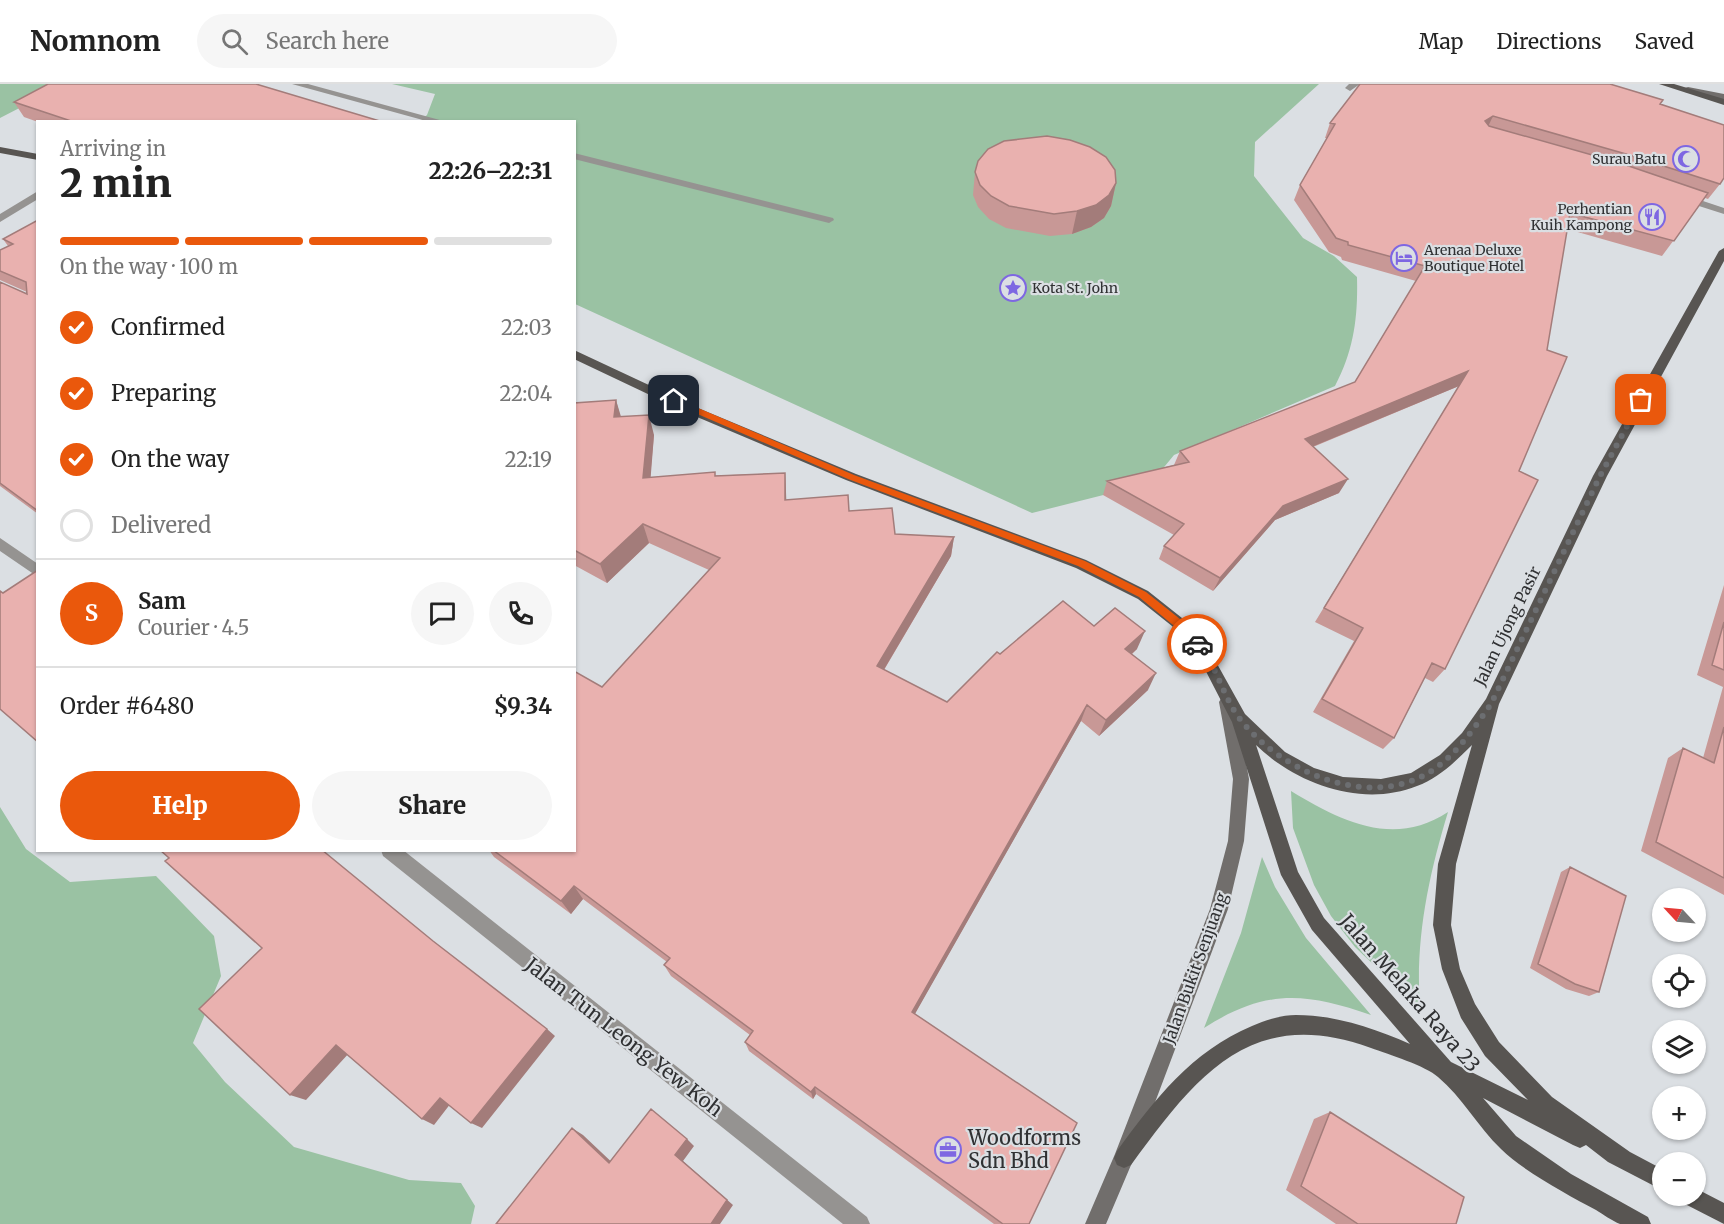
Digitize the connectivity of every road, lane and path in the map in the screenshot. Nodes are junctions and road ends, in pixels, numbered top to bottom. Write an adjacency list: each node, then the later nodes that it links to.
1 (297, 84): 6 (street)
2 (1664, 84): 3 (main road)
3 (1679, 88): 4 (main road); 5 (main road)
4 (1724, 97)
5 (1724, 102)
6 (435, 120)
7 (0, 150): 8 (main road)
8 (36, 157)
9 (576, 157): 14 (street)
10 (1668, 192): 12 (street)
11 (36, 195): 13 (street)
12 (1724, 211)
13 (0, 219)
14 (829, 220)
15 (1722, 259): 20 (main road, Jalan Ujong Pasir)
16 (576, 355): 19 (main road, Jalan Bukit Senjuang)
17 (0, 543): 18 (street)
18 (36, 570)
19 (1226, 693): 21 (main road); 24 (main road, Jalan Bukit Senjuang)
20 (1491, 704): 21 (main road); 25 (main road, Jalan Ujong Pasir)
21 (1239, 718): 23 (main road, Jalan Melaka Raya 23)
22 (392, 852): 29 (street, Jalan Tun Leong Yew Koh)
23 (1445, 1069): 24 (main road); 25 (main road); 31 (main road, Jalan Melaka Raya 23)
24 (1124, 1158): 30 (main road, Jalan Bukit Senjuang)
25 (1623, 1160): 26 (main road)
26 (1652, 1175)
27 (1706, 1204): 28 (main road)
28 (1724, 1214)
29 (860, 1224)
30 (1095, 1224)
31 (1641, 1224)

